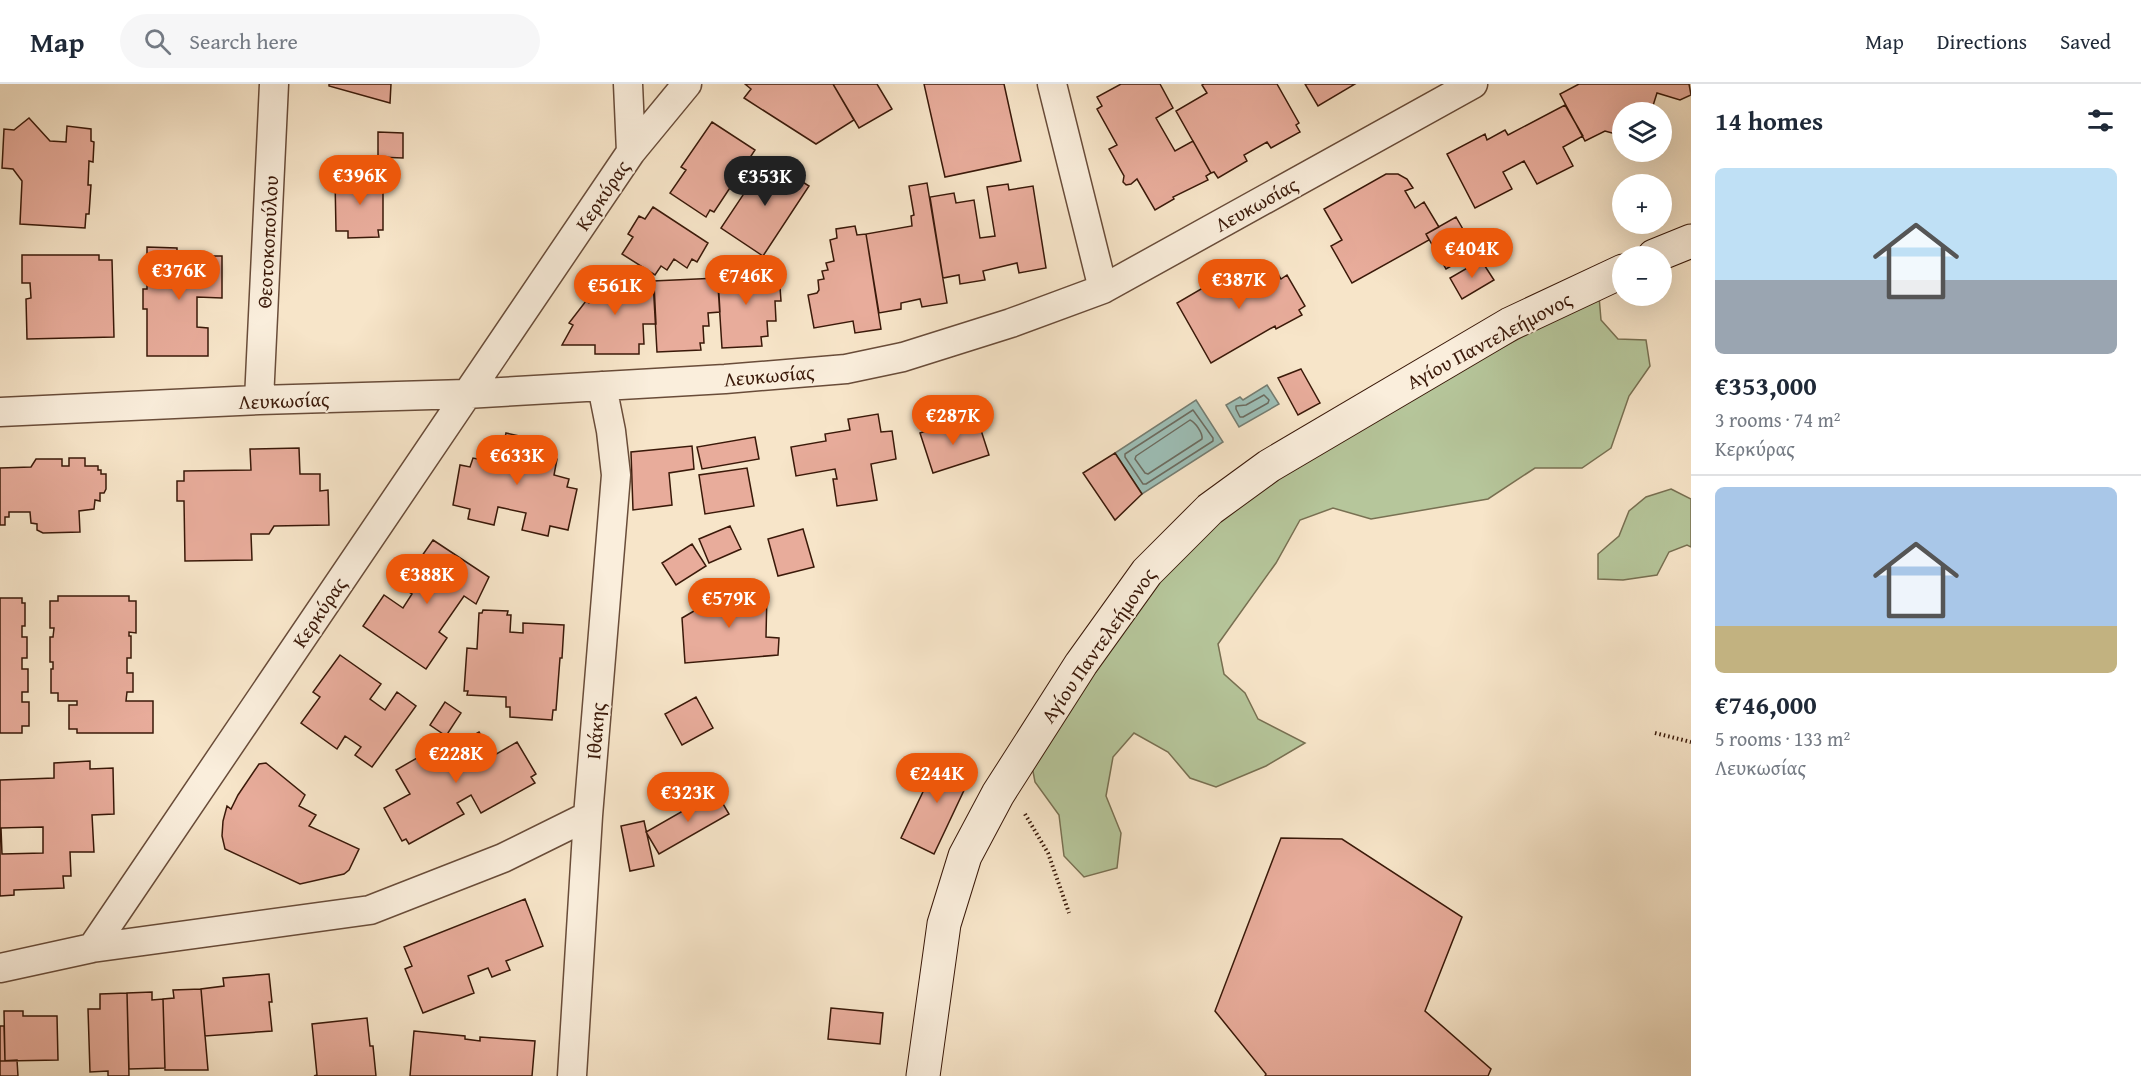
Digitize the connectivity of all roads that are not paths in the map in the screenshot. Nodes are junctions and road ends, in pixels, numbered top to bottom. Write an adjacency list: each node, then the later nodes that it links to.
1 (274, 84): 13 (street, Θεοτοκοπούλου)
2 (628, 84): 6 (street)
3 (687, 84): 6 (street, Κερκύρας)
4 (1052, 84): 10 (street)
5 (1473, 84): 10 (street, Λευκωσίας)
6 (631, 152): 12 (street, Κερκύρας)
7 (1691, 241): 8 (street)
8 (1672, 249)
9 (1612, 276): 19 (street, Αγίου Παντελεήμονος)
10 (1103, 289): 11 (street, Λευκωσίας)
11 (602, 386): 12 (street, Λευκωσίας); 15 (street, Ιθάκης)
12 (466, 394): 13 (street, Λευκωσίας); 16 (street, Κερκύρας)
13 (259, 400): 14 (street, Λευκωσίας)
14 (0, 412)
15 (588, 816): 16 (street); 18 (street, Ιθάκης)
16 (92, 948): 17 (street)
17 (0, 968)
18 (572, 1076)
19 (922, 1076)

